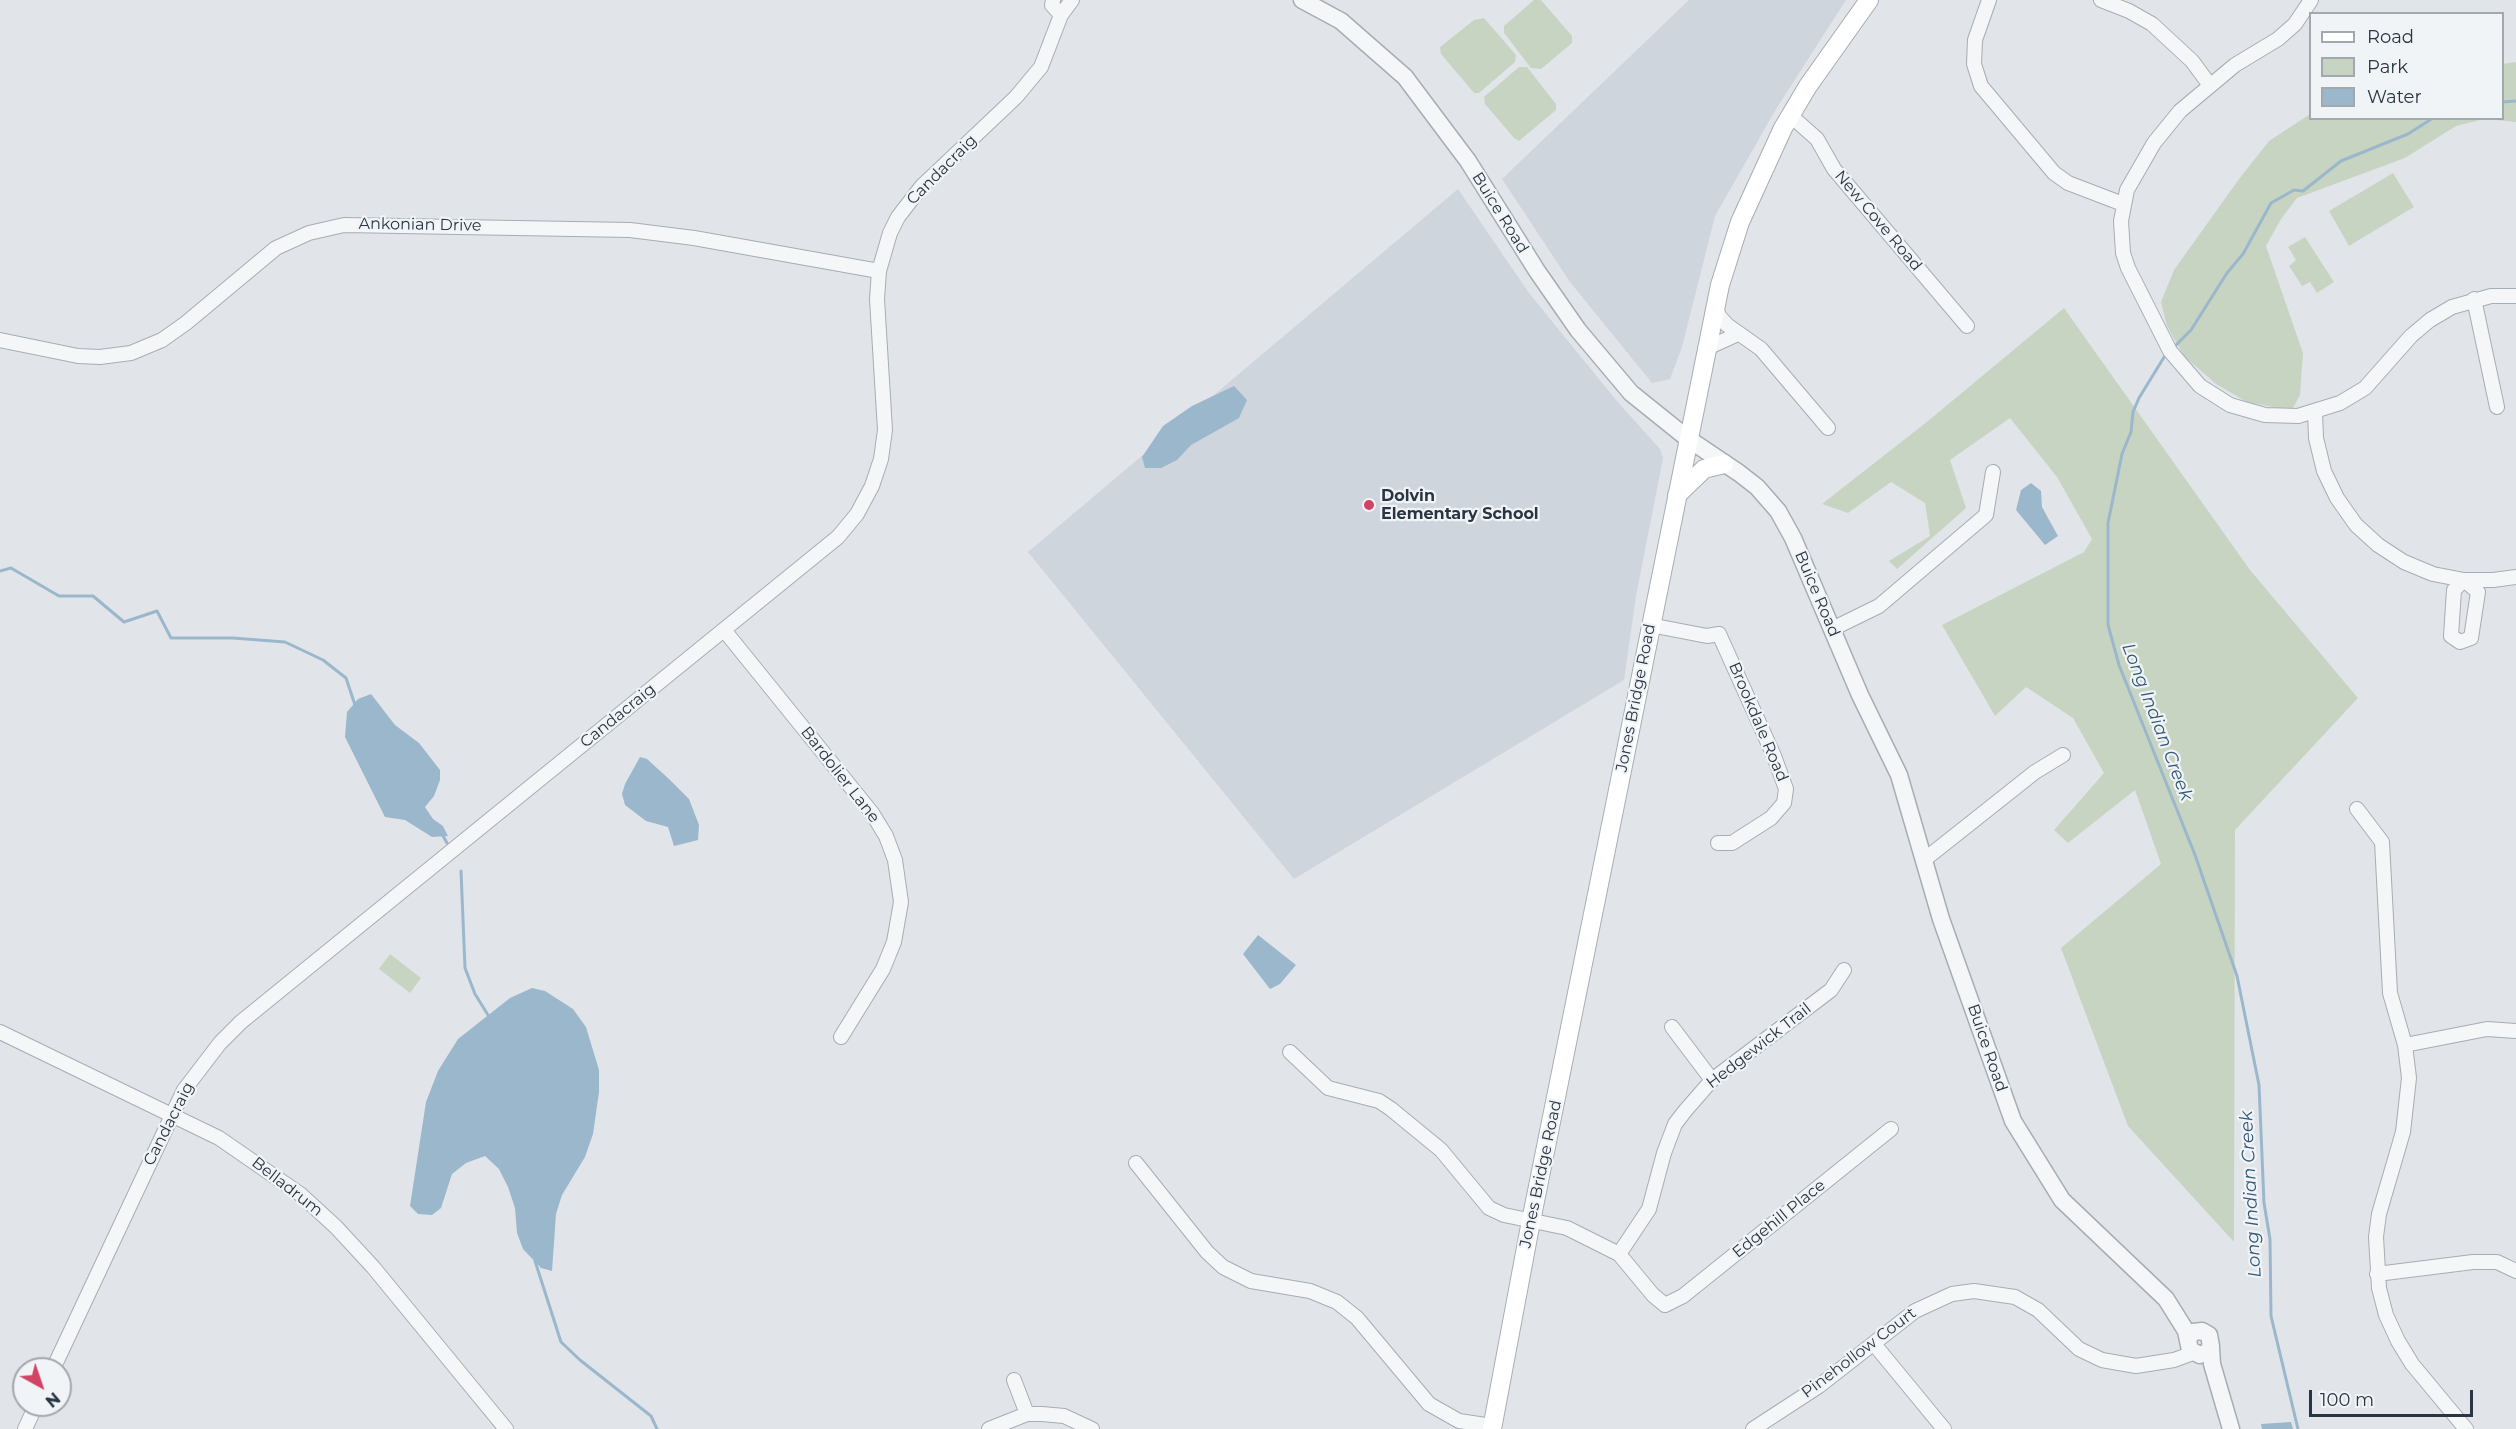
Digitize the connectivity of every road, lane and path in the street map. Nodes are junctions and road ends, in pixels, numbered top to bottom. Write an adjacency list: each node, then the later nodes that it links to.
1 (1053, 0): 9 (street)
2 (1072, 0): 9 (street, Candacraig)
3 (1302, 0): 24 (street, Buice Road)
4 (1869, 0): 11 (main road, Jones Bridge Road)
5 (1989, 0): 12 (street)
6 (2101, 0): 8 (street)
7 (2311, 0): 10 (street)
8 (2132, 5): 10 (street)
9 (1061, 15): 13 (street, Candacraig)
10 (2209, 84): 12 (street)
11 (1791, 116): 16 (main road, Jones Bridge Road); 17 (street, New Cove Road)
12 (2123, 204): 22 (street)
13 (879, 271): 19 (street, Ankonian Drive); 31 (street, Candacraig)
14 (2516, 296): 15 (street)
15 (2474, 299): 21 (street); 22 (street)
16 (1715, 305): 18 (street); 20 (main road, Jones Bridge Road)
17 (1967, 326)
18 (1738, 334): 20 (street); 23 (street)
19 (0, 340)
20 (1705, 349): 24 (main road, Jones Bridge Road)
21 (2496, 407)
22 (2315, 412): 28 (street)
23 (1828, 428)
24 (1687, 438): 25 (street, Buice Road); 27 (main road, Jones Bridge Road)
25 (1724, 464): 27 (main road); 30 (street, Buice Road)
26 (1994, 472): 30 (street)
27 (1676, 496): 29 (main road, Jones Bridge Road)
28 (2516, 577)
29 (1650, 625): 34 (street, Brookdale Road); 47 (main road, Jones Bridge Road)
30 (1832, 628): 35 (street, Buice Road)
31 (724, 630): 40 (street, Bardolier Lane); 44 (street, Candacraig)
32 (2063, 755): 35 (street)
33 (2357, 809): 41 (street)
34 (1718, 843)
35 (1924, 860): 51 (street, Buice Road)
36 (1844, 970): 43 (street, Hedgewick Trail)
37 (1672, 1027): 43 (street)
38 (2516, 1031): 41 (street)
39 (0, 1032): 44 (street, Belladrum)
40 (842, 1037)
41 (2405, 1045): 50 (street)
42 (1290, 1052): 47 (street)
43 (1712, 1080): 48 (street, Hedgewick Trail)
44 (172, 1114): 54 (street, Candacraig); 58 (street, Belladrum)
45 (1891, 1129): 48 (street, Edgehill Place)
46 (1136, 1163): 57 (street)
47 (1531, 1221): 48 (street); 57 (main road, Jones Bridge Road)
48 (1619, 1254)
49 (2516, 1271): 50 (street)
50 (2377, 1274): 64 (street)
51 (2166, 1299): 53 (street, Buice Road); 53 (street, Buice Road)
52 (1874, 1344): 53 (street, Pinehollow Court); 61 (street, Pinehollow Court); 62 (street)
53 (2195, 1347): 63 (street, Buice Road)
54 (59, 1357)
55 (1014, 1380): 56 (street)
56 (1027, 1414): 59 (street); 60 (street)
57 (1492, 1427)
58 (506, 1429)
59 (989, 1429)
60 (1092, 1429)
61 (1753, 1429)
62 (1944, 1429)
63 (2231, 1429)
64 (2466, 1429)

